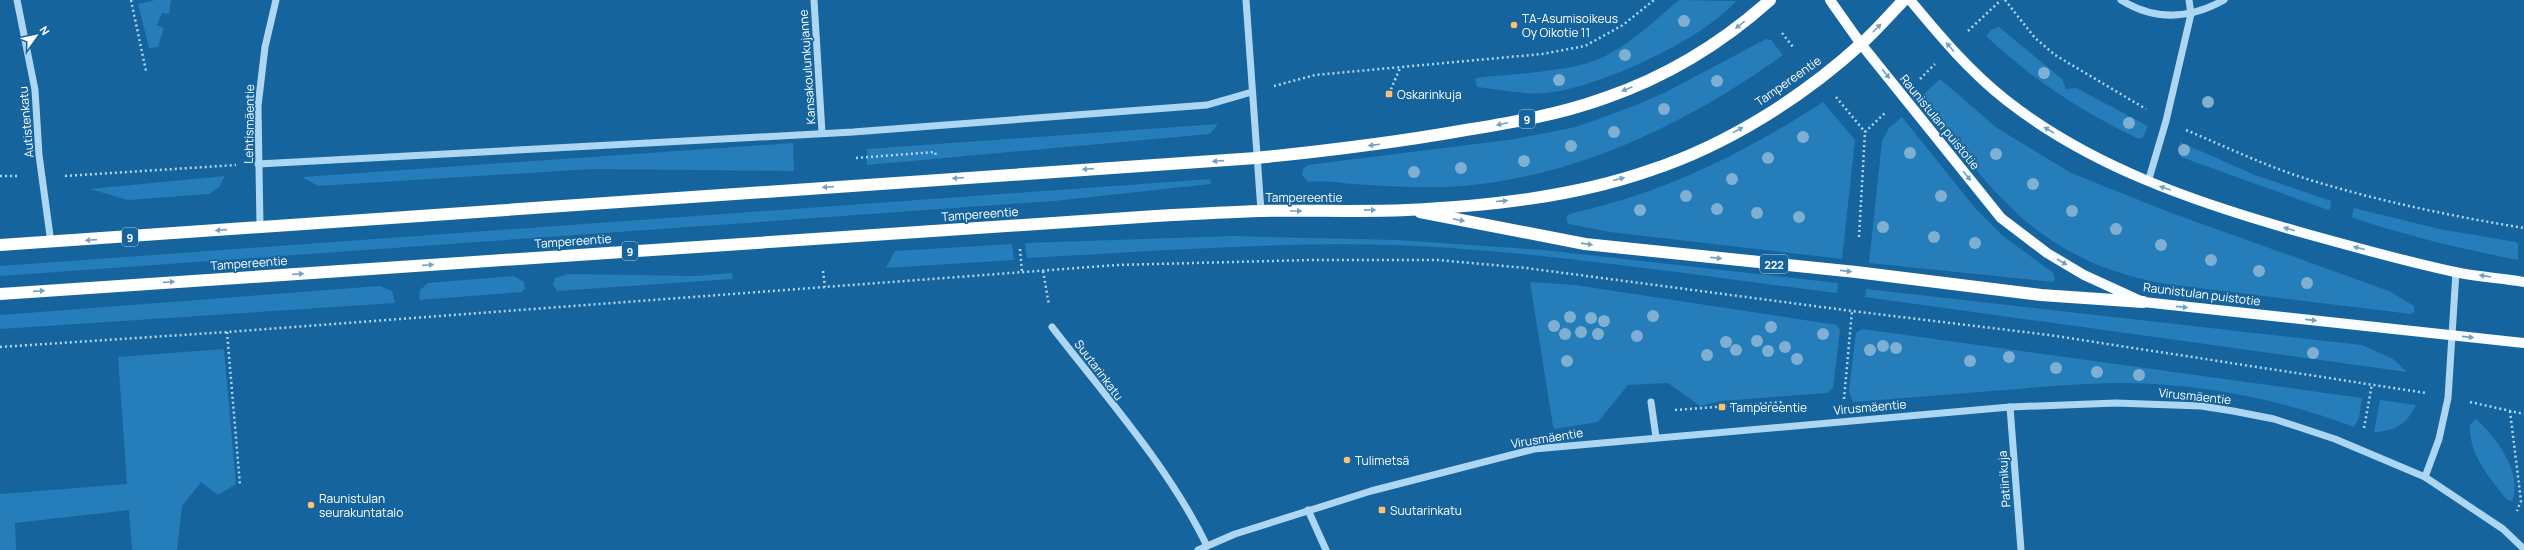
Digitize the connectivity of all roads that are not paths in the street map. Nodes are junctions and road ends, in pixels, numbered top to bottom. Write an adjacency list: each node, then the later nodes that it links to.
1 (17, 0): 22 (street, Autistenkatu)
2 (276, 0): 17 (street, Lehtismäentie)
3 (814, 0): 15 (street, Kansakoulunkujanne)
4 (1246, 0): 14 (street)
5 (1770, 0): 16 (highway, 9, one-way to 16)
6 (1830, 0): 13 (main road, Raunistulan puistotie)
7 (1904, 0): 13 (highway, Tampereentie / 9, one-way to 7)
8 (1910, 0): 18 (main road, one-way to 8)
9 (2121, 0): 12 (street)
10 (2190, 0): 12 (street)
11 (2224, 0): 12 (street)
12 (2191, 14): 18 (street)
13 (1861, 44): 19 (highway, Tampereentie / 9, one-way to 13); 27 (main road, Raunistulan puistotie / 222, one-way to 27)
14 (1252, 92): 15 (street); 16 (street)
15 (822, 133): 17 (street)
16 (1256, 158): 20 (street); 21 (highway, 9, one-way to 21)
17 (258, 164): 21 (street, Lehtismäentie)
18 (2148, 182): 24 (main road, one-way to 18)
19 (1407, 210): 20 (highway, Tampereentie / 9, one-way to 19); 27 (highway, 222, one-way to 27)
20 (1261, 211): 26 (highway, Tampereentie / 9, one-way to 20)
21 (260, 227): 22 (highway, 9, one-way to 22)
22 (51, 243): 23 (highway, 9)
23 (0, 245)
24 (2456, 272): 25 (main road, one-way to 24); 29 (street)
25 (2524, 282)
26 (0, 294)
27 (2143, 302): 29 (main road, Raunistulan puistotie / 222, one-way to 29)
28 (1052, 327): 36 (street, Suutarinkatu)
29 (2451, 336): 30 (main road, Raunistulan puistotie / 222, one-way to 30); 34 (street)
30 (2524, 343)
31 (1651, 402): 33 (street)
32 (2010, 407): 33 (street, Virusmäentie); 34 (street, Virusmäentie); 40 (street, Patiinikuja)
33 (1656, 436): 35 (street, Virusmäentie)
34 (2425, 476): 37 (street, Virusmäentie)
35 (1308, 510): 36 (street, Virusmäentie); 39 (street)
36 (1207, 546): 38 (street, Virusmäentie)
37 (2524, 549)
38 (1198, 550)
39 (1326, 550)
40 (2021, 550)

